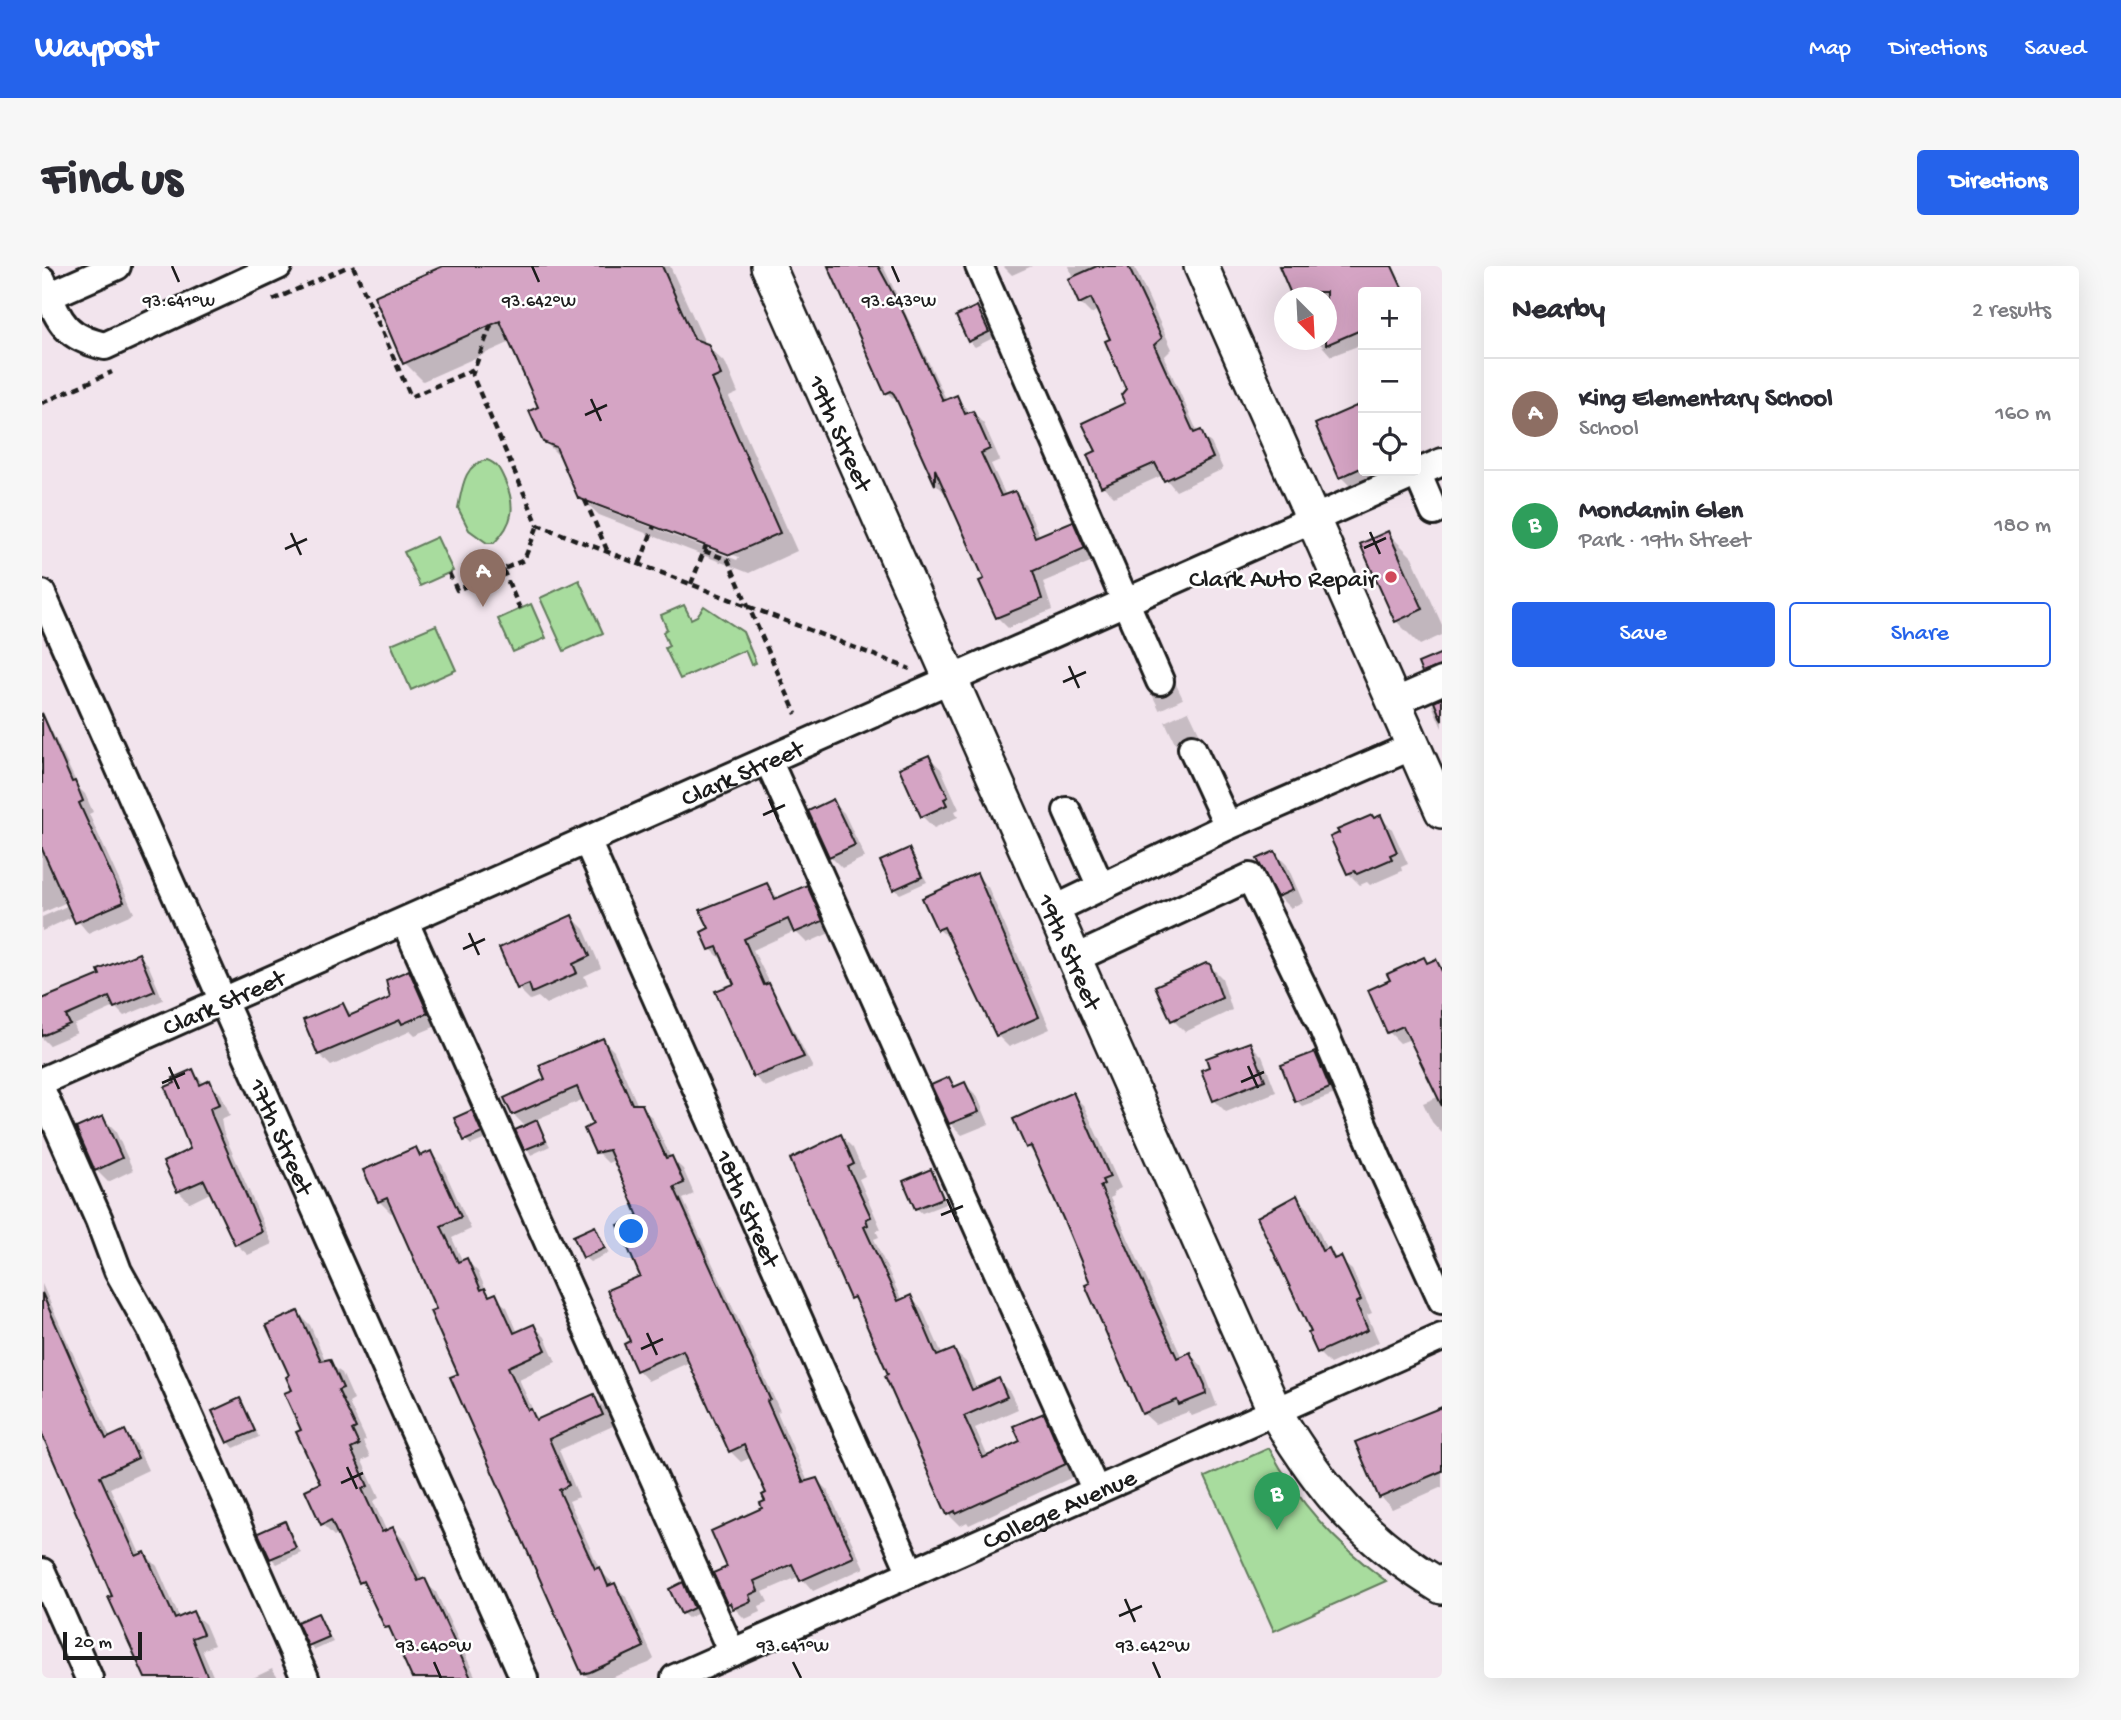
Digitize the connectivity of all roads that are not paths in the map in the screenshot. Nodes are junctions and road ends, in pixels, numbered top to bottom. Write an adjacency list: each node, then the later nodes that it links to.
1 (117, 266): 6 (street)
2 (278, 266): 6 (street)
3 (768, 266): 15 (main road, 19th Street)
4 (979, 266): 14 (street)
5 (1201, 266): 12 (main road)
6 (46, 288)
7 (1442, 462): 8 (street, Clark Street)
8 (1421, 470)
9 (1408, 476): 12 (street, Clark Street)
10 (1419, 476): 11 (street)
11 (1434, 512)
12 (1312, 519): 14 (street, Clark Street); 18 (main road)
13 (42, 594): 30 (street, 17th Street)
14 (1124, 603): 15 (street, Clark Street); 16 (street)
15 (951, 680): 21 (street, Clark Street); 27 (main road, 19th Street)
16 (1160, 681)
17 (1442, 681): 18 (street)
18 (1394, 702): 19 (main road)
19 (1413, 746): 23 (main road); 24 (street)
20 (1192, 748): 24 (street)
21 (768, 760): 25 (street, Clark Street); 35 (street)
22 (1067, 811): 26 (street)
23 (1442, 811)
24 (1228, 826): 26 (street)
25 (587, 841): 28 (street, Clark Street); 37 (street, 18th Street)
26 (1101, 887): 27 (street)
27 (1053, 910): 29 (main road, 19th Street)
28 (405, 922): 30 (street, Clark Street); 39 (street)
29 (1074, 959): 32 (street); 34 (main road, 19th Street)
30 (224, 1003): 31 (street, Clark Street); 42 (street, 17th Street)
31 (43, 1081): 41 (street)
32 (1442, 1300)
33 (1442, 1337): 34 (street, College Avenue)
34 (1275, 1412): 35 (street, College Avenue); 38 (main road, 19th Street)
35 (1096, 1491): 37 (street, College Avenue)
36 (42, 1572): 40 (street)
37 (911, 1573): 39 (street, College Avenue)
38 (1442, 1587)
39 (732, 1653): 43 (street, College Avenue)
40 (89, 1678)
41 (304, 1678)
42 (524, 1678)
43 (675, 1678)

